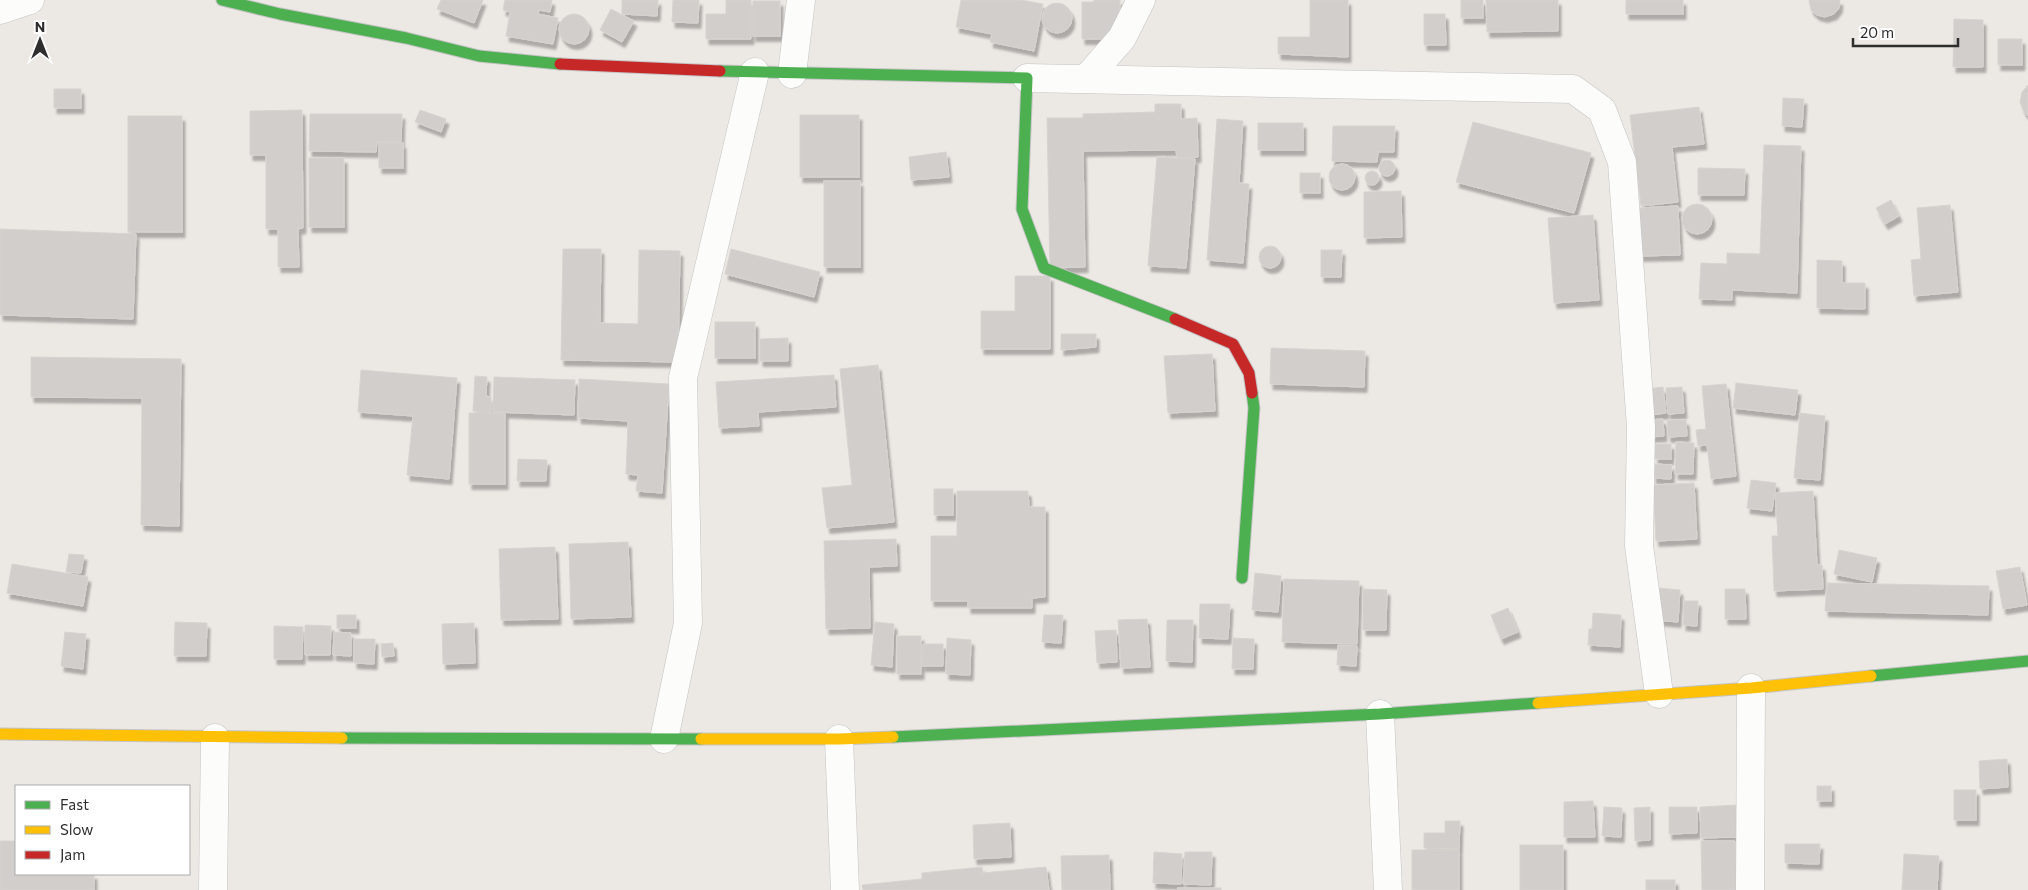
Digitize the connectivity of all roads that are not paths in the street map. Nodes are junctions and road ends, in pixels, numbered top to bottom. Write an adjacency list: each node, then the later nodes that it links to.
1 (30, 0): 5 (street)
2 (222, 0): 6 (street)
3 (800, 0): 7 (street)
4 (1141, 0): 9 (street)
5 (0, 10)
6 (754, 72): 7 (street); 17 (street)
7 (792, 74): 8 (street)
8 (1027, 78): 9 (street); 10 (street)
9 (1086, 79): 13 (street)
10 (1242, 578)
11 (2028, 661): 12 (street)
12 (1751, 688): 13 (street); 22 (street)
13 (1658, 694): 14 (street)
14 (1380, 714): 18 (street); 21 (street)
15 (0, 734): 16 (street)
16 (215, 738): 17 (street); 19 (street)
17 (664, 739): 18 (street)
18 (839, 739): 20 (street)
19 (213, 890)
20 (844, 890)
21 (1388, 890)
22 (1750, 890)

